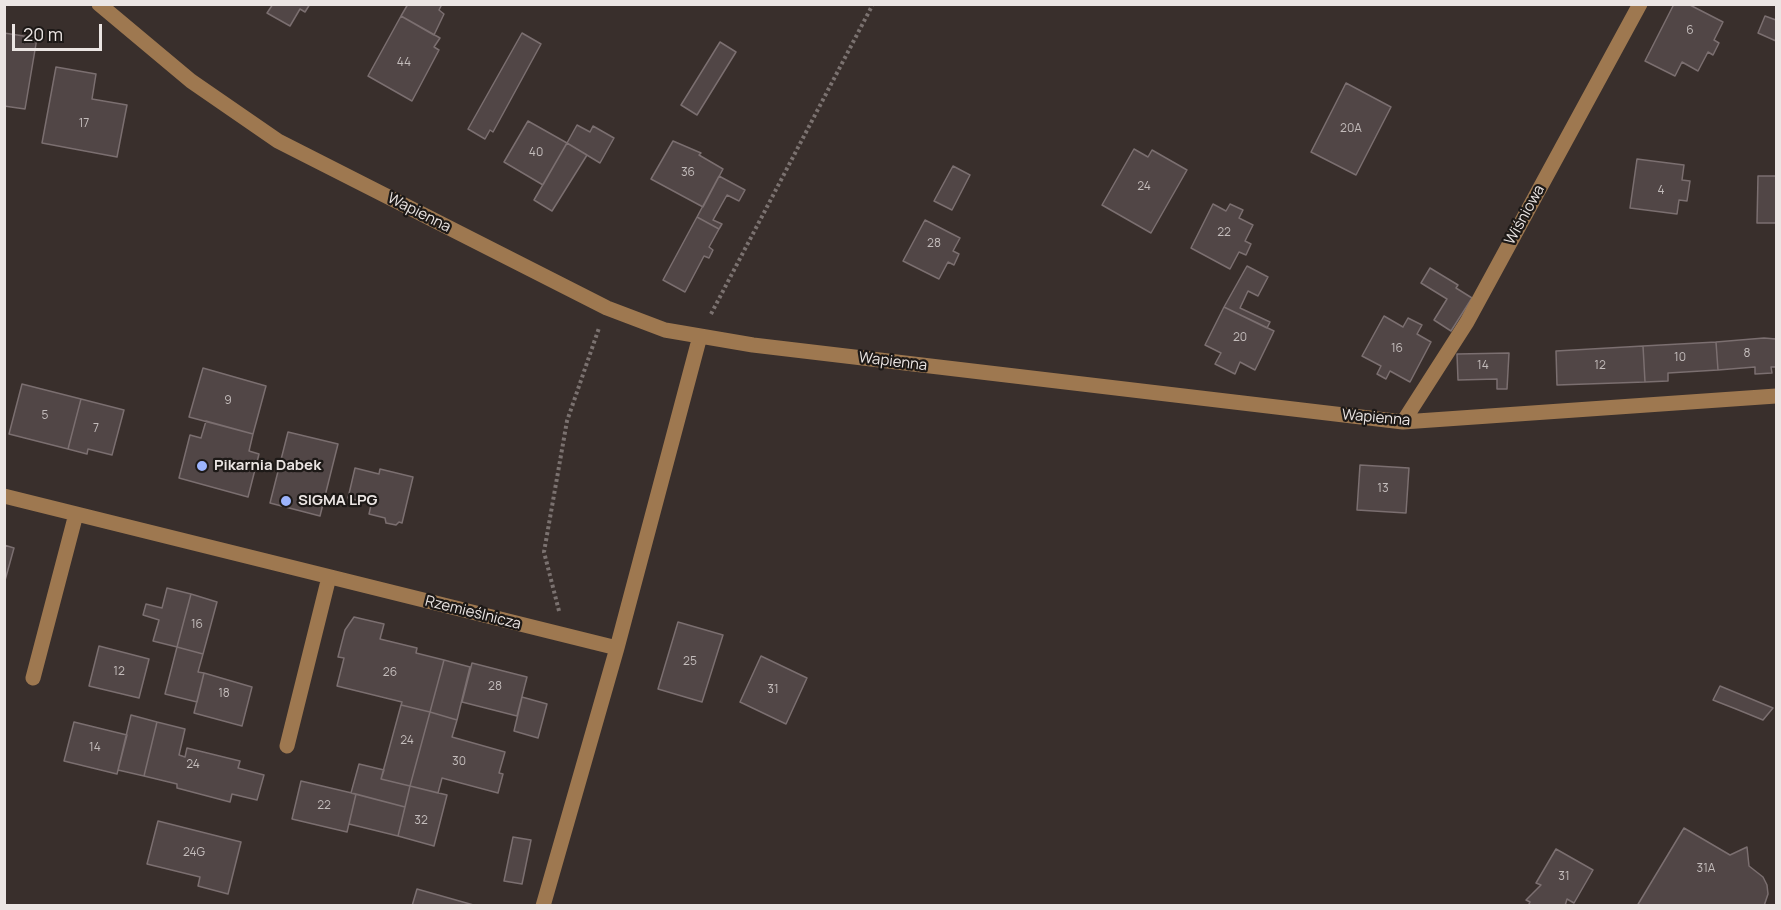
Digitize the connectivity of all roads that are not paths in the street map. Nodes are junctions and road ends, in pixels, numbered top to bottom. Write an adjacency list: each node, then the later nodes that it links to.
1 (99, 4): 3 (street, Wapienna)
2 (1640, 4): 5 (street, Wiśniowa)
3 (700, 336): 5 (street, Wapienna); 9 (street)
4 (1776, 396): 5 (street, Wapienna)
5 (1402, 422)
6 (4, 496): 7 (street, Rzemieślnicza)
7 (76, 514): 8 (street, Rzemieślnicza); 10 (street)
8 (329, 577): 9 (street, Rzemieślnicza); 11 (street)
9 (617, 648): 12 (street)
10 (33, 678)
11 (287, 746)
12 (543, 906)

